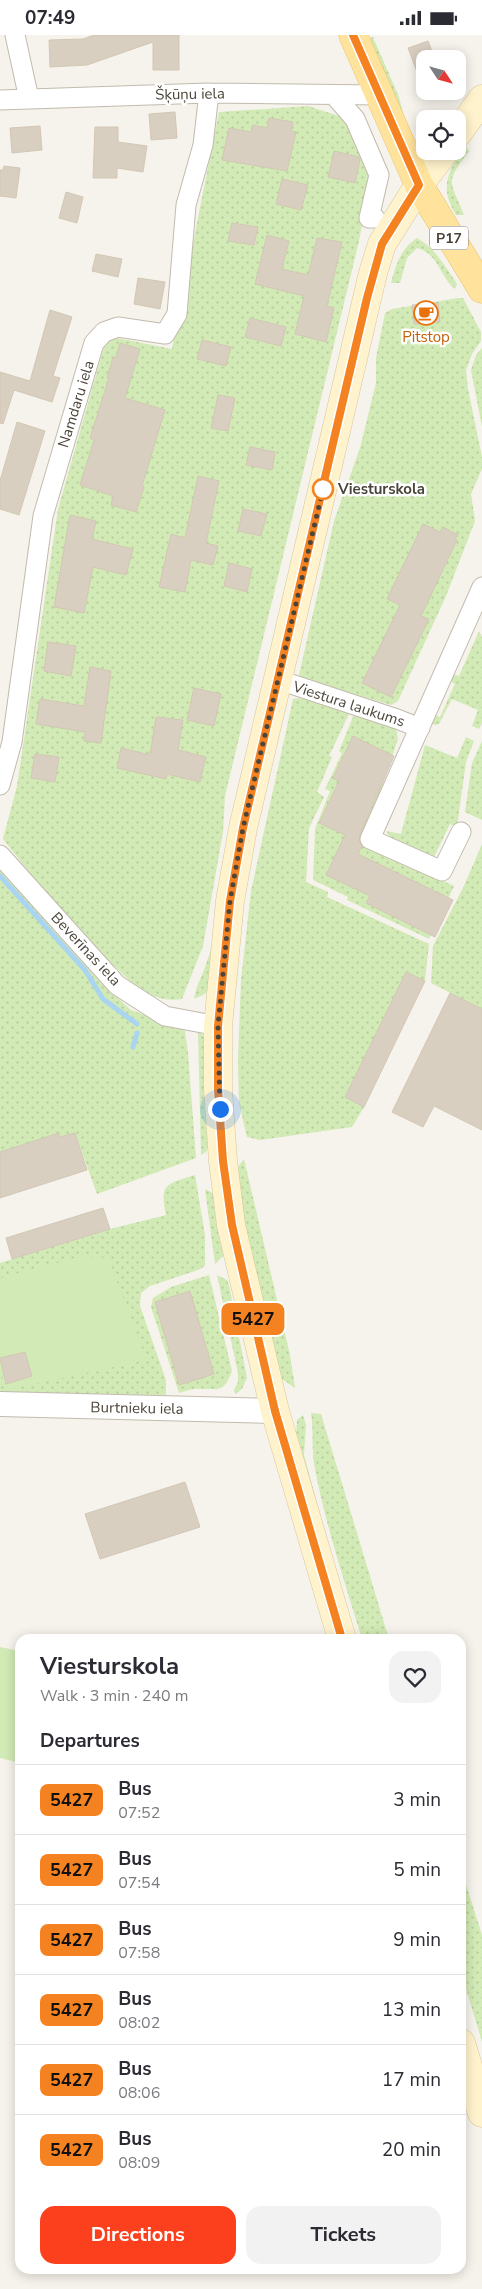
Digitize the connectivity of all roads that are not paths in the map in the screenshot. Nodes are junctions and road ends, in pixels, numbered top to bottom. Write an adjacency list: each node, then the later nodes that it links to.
1 (15, 35): 6 (street)
2 (353, 35): 5 (main road, P17)
3 (210, 93): 4 (street, Šķūņu iela); 6 (street, Šķūņu iela); 17 (street, Namdaru iela)
4 (334, 95): 5 (street, Šķūņu iela); 12 (street)
5 (379, 95): 11 (main road, P17)
6 (29, 99): 8 (street, Šķūņu iela)
7 (482, 99): 9 (main road)
8 (0, 100)
9 (466, 122)
10 (438, 160): 11 (main road)
11 (419, 185): 13 (main road, P17); 15 (main road)
12 (375, 218)
13 (482, 289)
14 (482, 587): 16 (street, Viestura laukums)
15 (278, 680): 16 (street, Viestura laukums); 20 (main road)
16 (420, 728): 18 (street, Viestura laukums)
17 (0, 785)
18 (461, 832)
19 (0, 855): 20 (street, Beverīnas iela)
20 (218, 1026): 22 (main road)
21 (0, 1404): 22 (street, Burtnieku iela)
22 (275, 1411): 23 (main road)
23 (341, 1634)
24 (466, 2060): 25 (main road)
25 (482, 2113)

